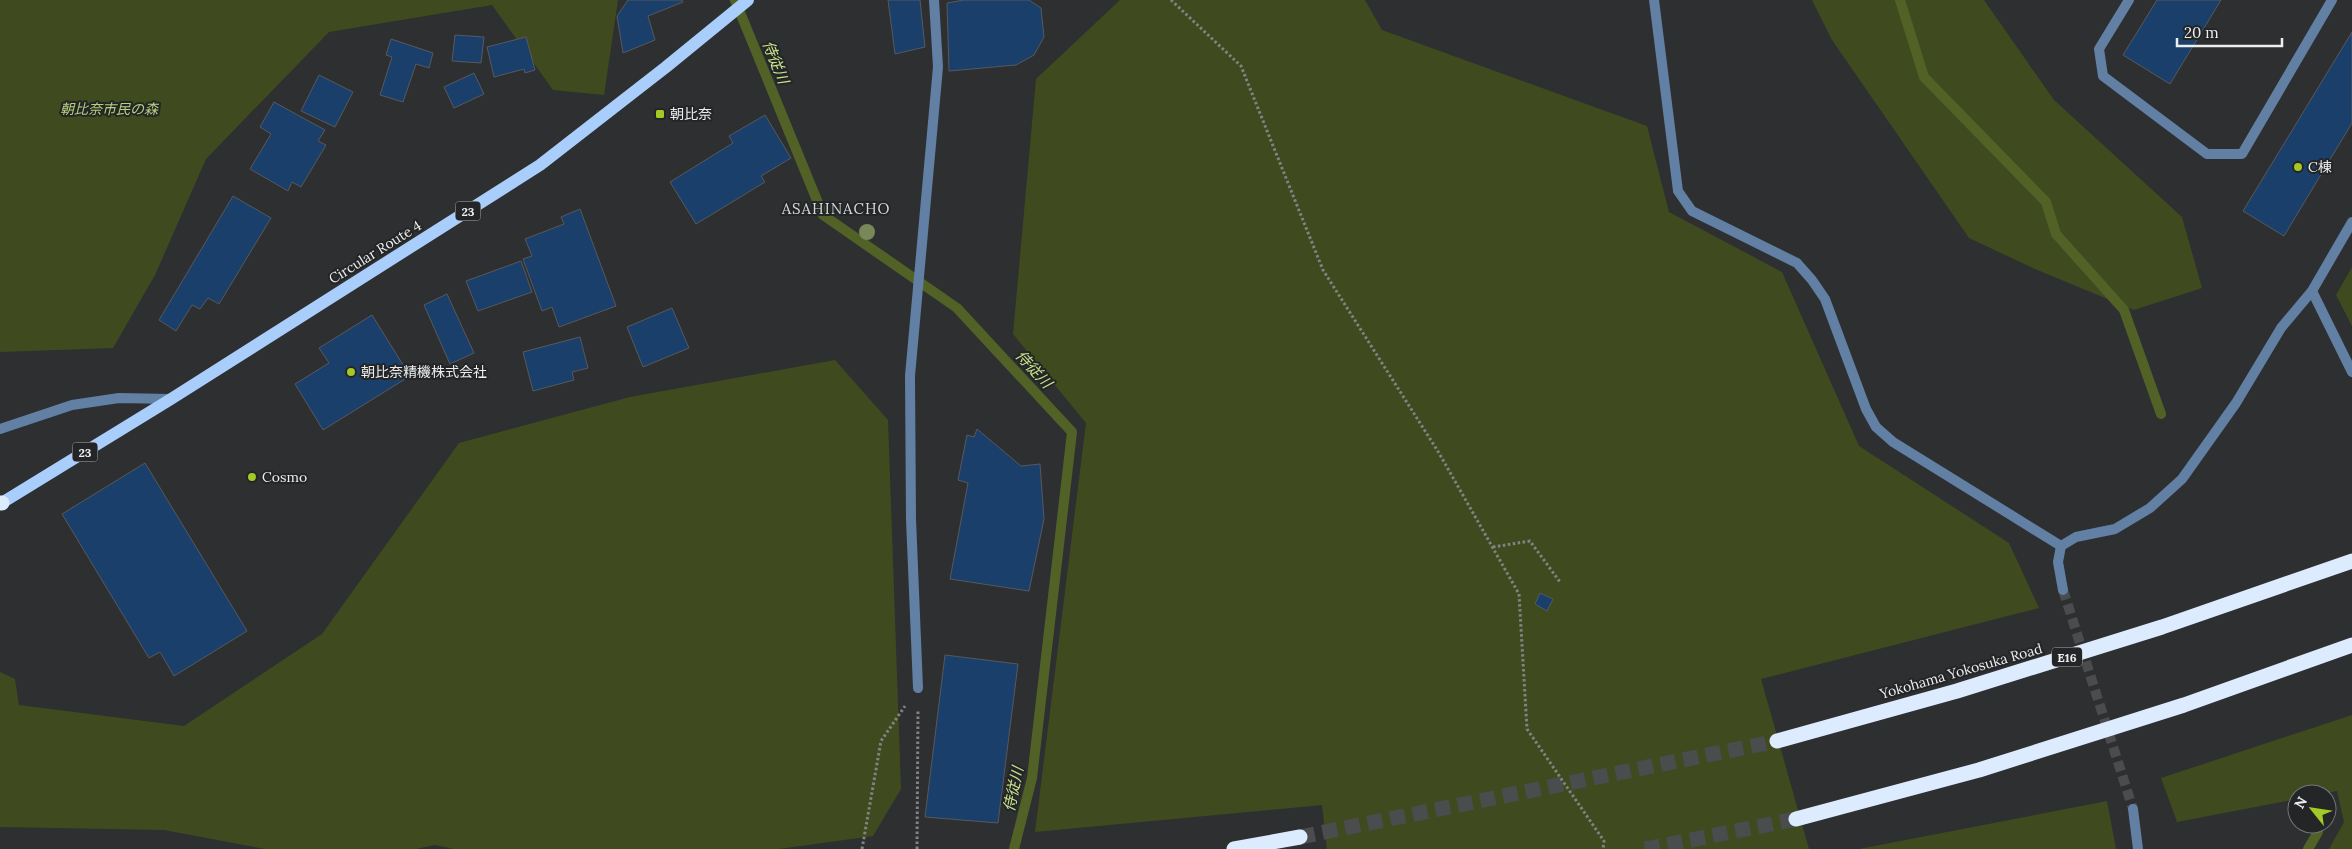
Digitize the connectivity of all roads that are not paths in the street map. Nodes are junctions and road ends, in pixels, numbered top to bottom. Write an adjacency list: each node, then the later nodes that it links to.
1 (748, 0): 9 (main road, Circular Route 4 / 23)
2 (934, 0): 16 (street)
3 (1654, 0): 12 (street)
4 (2128, 0): 5 (street)
5 (2332, 0)
6 (2352, 222): 7 (street)
7 (2312, 291): 8 (street); 12 (street)
8 (2352, 372)
9 (171, 399): 10 (street); 11 (main road, Circular Route 4 / 23)
10 (0, 429)
11 (1, 504)
12 (2061, 546): 14 (street)
13 (2352, 561): 17 (highway, Yokohama Yokosuka Road / E16)
14 (2063, 590)
15 (2352, 645): 19 (highway)
16 (918, 688)
17 (1777, 741)
18 (2133, 809): 22 (street)
19 (1796, 819)
20 (1300, 837): 21 (highway)
21 (1234, 849)
22 (2138, 849)

